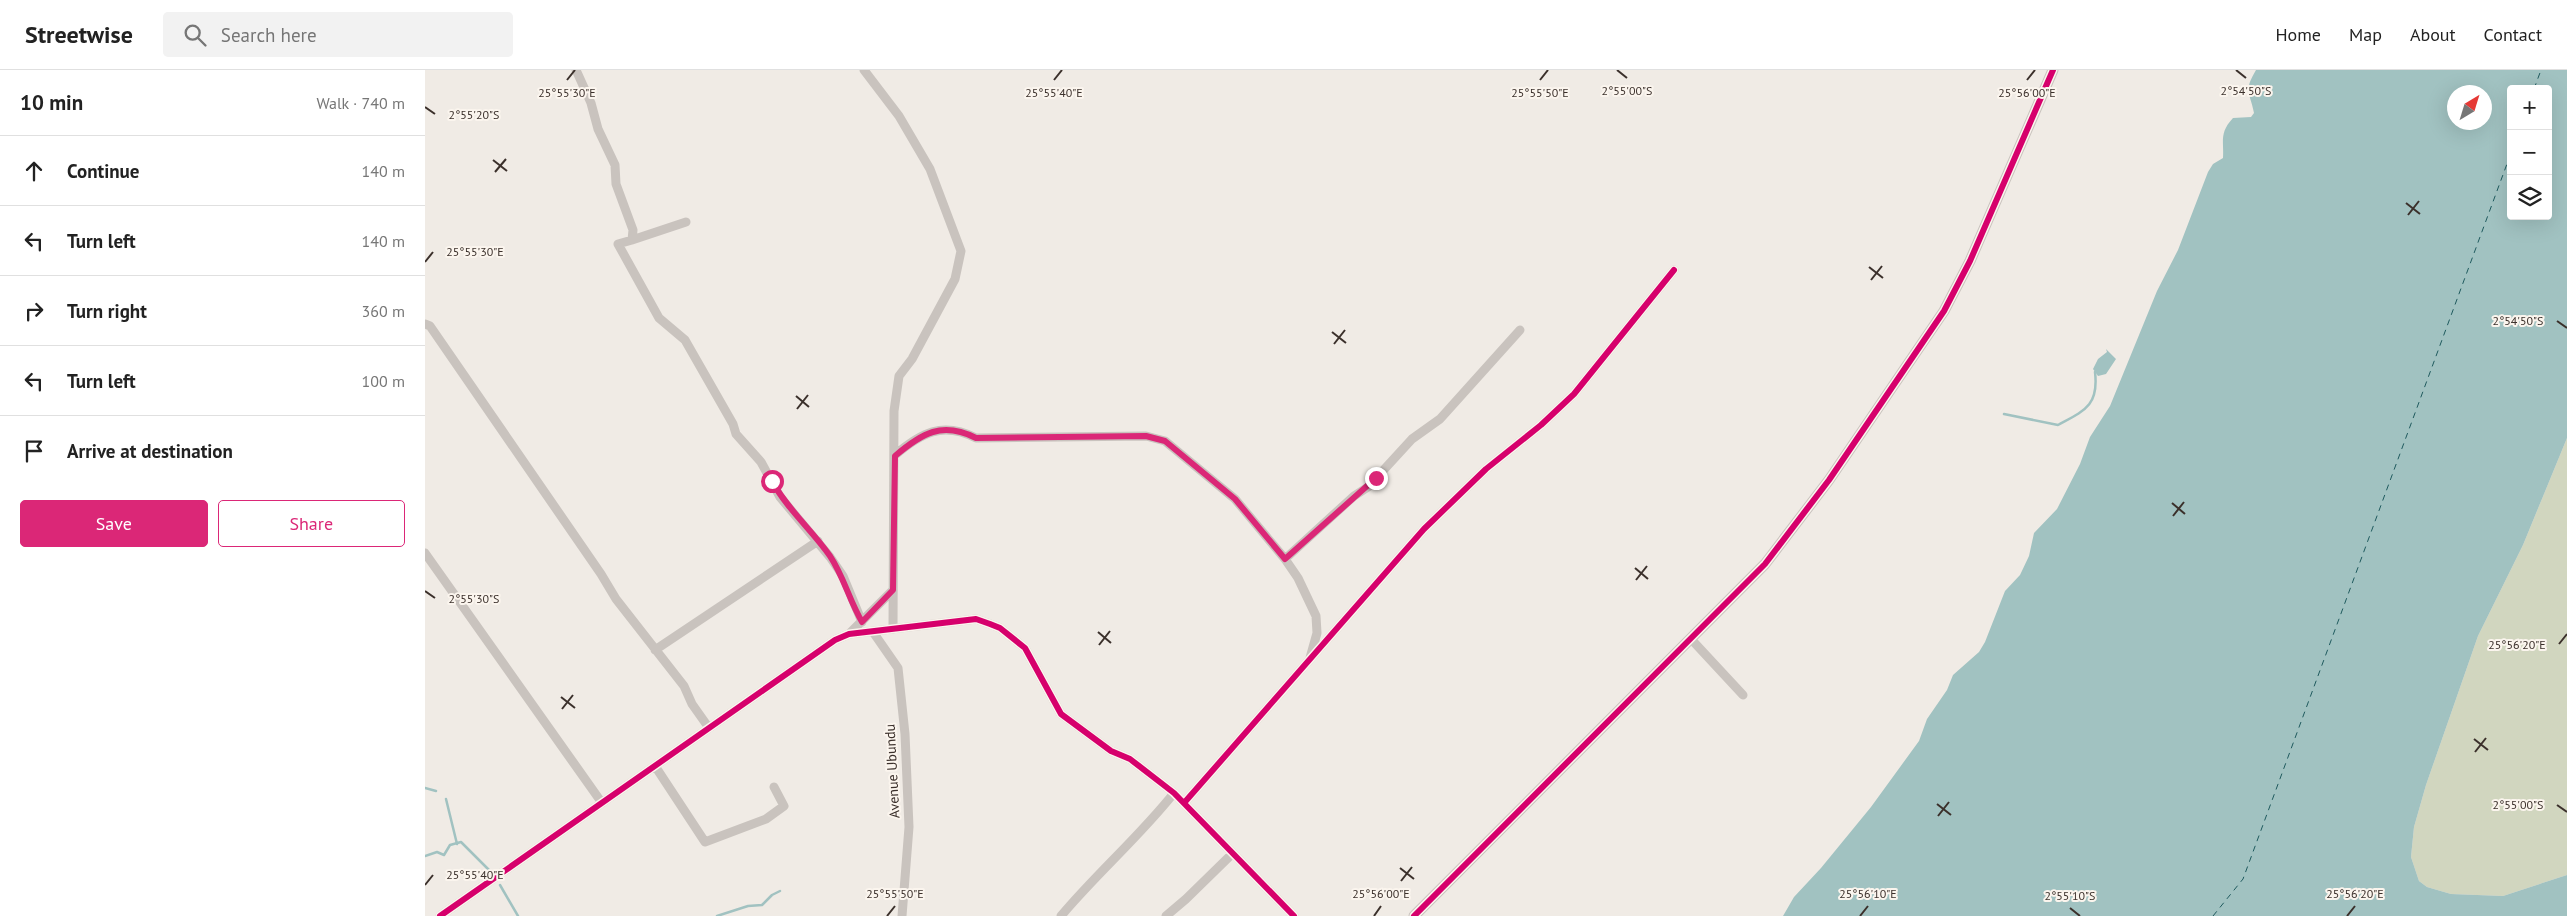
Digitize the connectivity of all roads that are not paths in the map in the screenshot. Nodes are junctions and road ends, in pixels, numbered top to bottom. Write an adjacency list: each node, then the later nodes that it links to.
1 (576, 70): 5 (street)
2 (865, 70): 9 (street)
3 (2053, 70): 18 (street)
4 (686, 222): 5 (street)
5 (632, 240): 10 (street)
6 (1674, 270): 20 (street)
7 (425, 324): 19 (street)
8 (1520, 330): 12 (street)
9 (895, 456): 12 (street); 13 (street)
10 (818, 541): 14 (street); 19 (street)
11 (425, 553): 26 (street)
12 (1285, 559): 20 (street)
13 (893, 590): 14 (street); 15 (street)
14 (862, 622): 17 (street)
15 (893, 629): 16 (street); 25 (street)
16 (873, 632): 17 (street); 30 (street, Avenue Ubundu)
17 (849, 634): 22 (street)
18 (1691, 639): 21 (street); 34 (street)
19 (655, 650): 22 (street)
20 (1309, 661): 27 (street)
21 (1743, 695)
22 (709, 728): 23 (street)
23 (655, 766): 24 (street); 26 (street)
24 (774, 788)
25 (1173, 793): 27 (street); 31 (street)
26 (602, 803): 29 (street)
27 (1184, 803): 28 (street)
28 (1232, 854): 32 (street); 33 (street)
29 (441, 916)
30 (902, 916)
31 (1061, 916)
32 (1165, 916)
33 (1295, 916)
34 (1414, 916)

